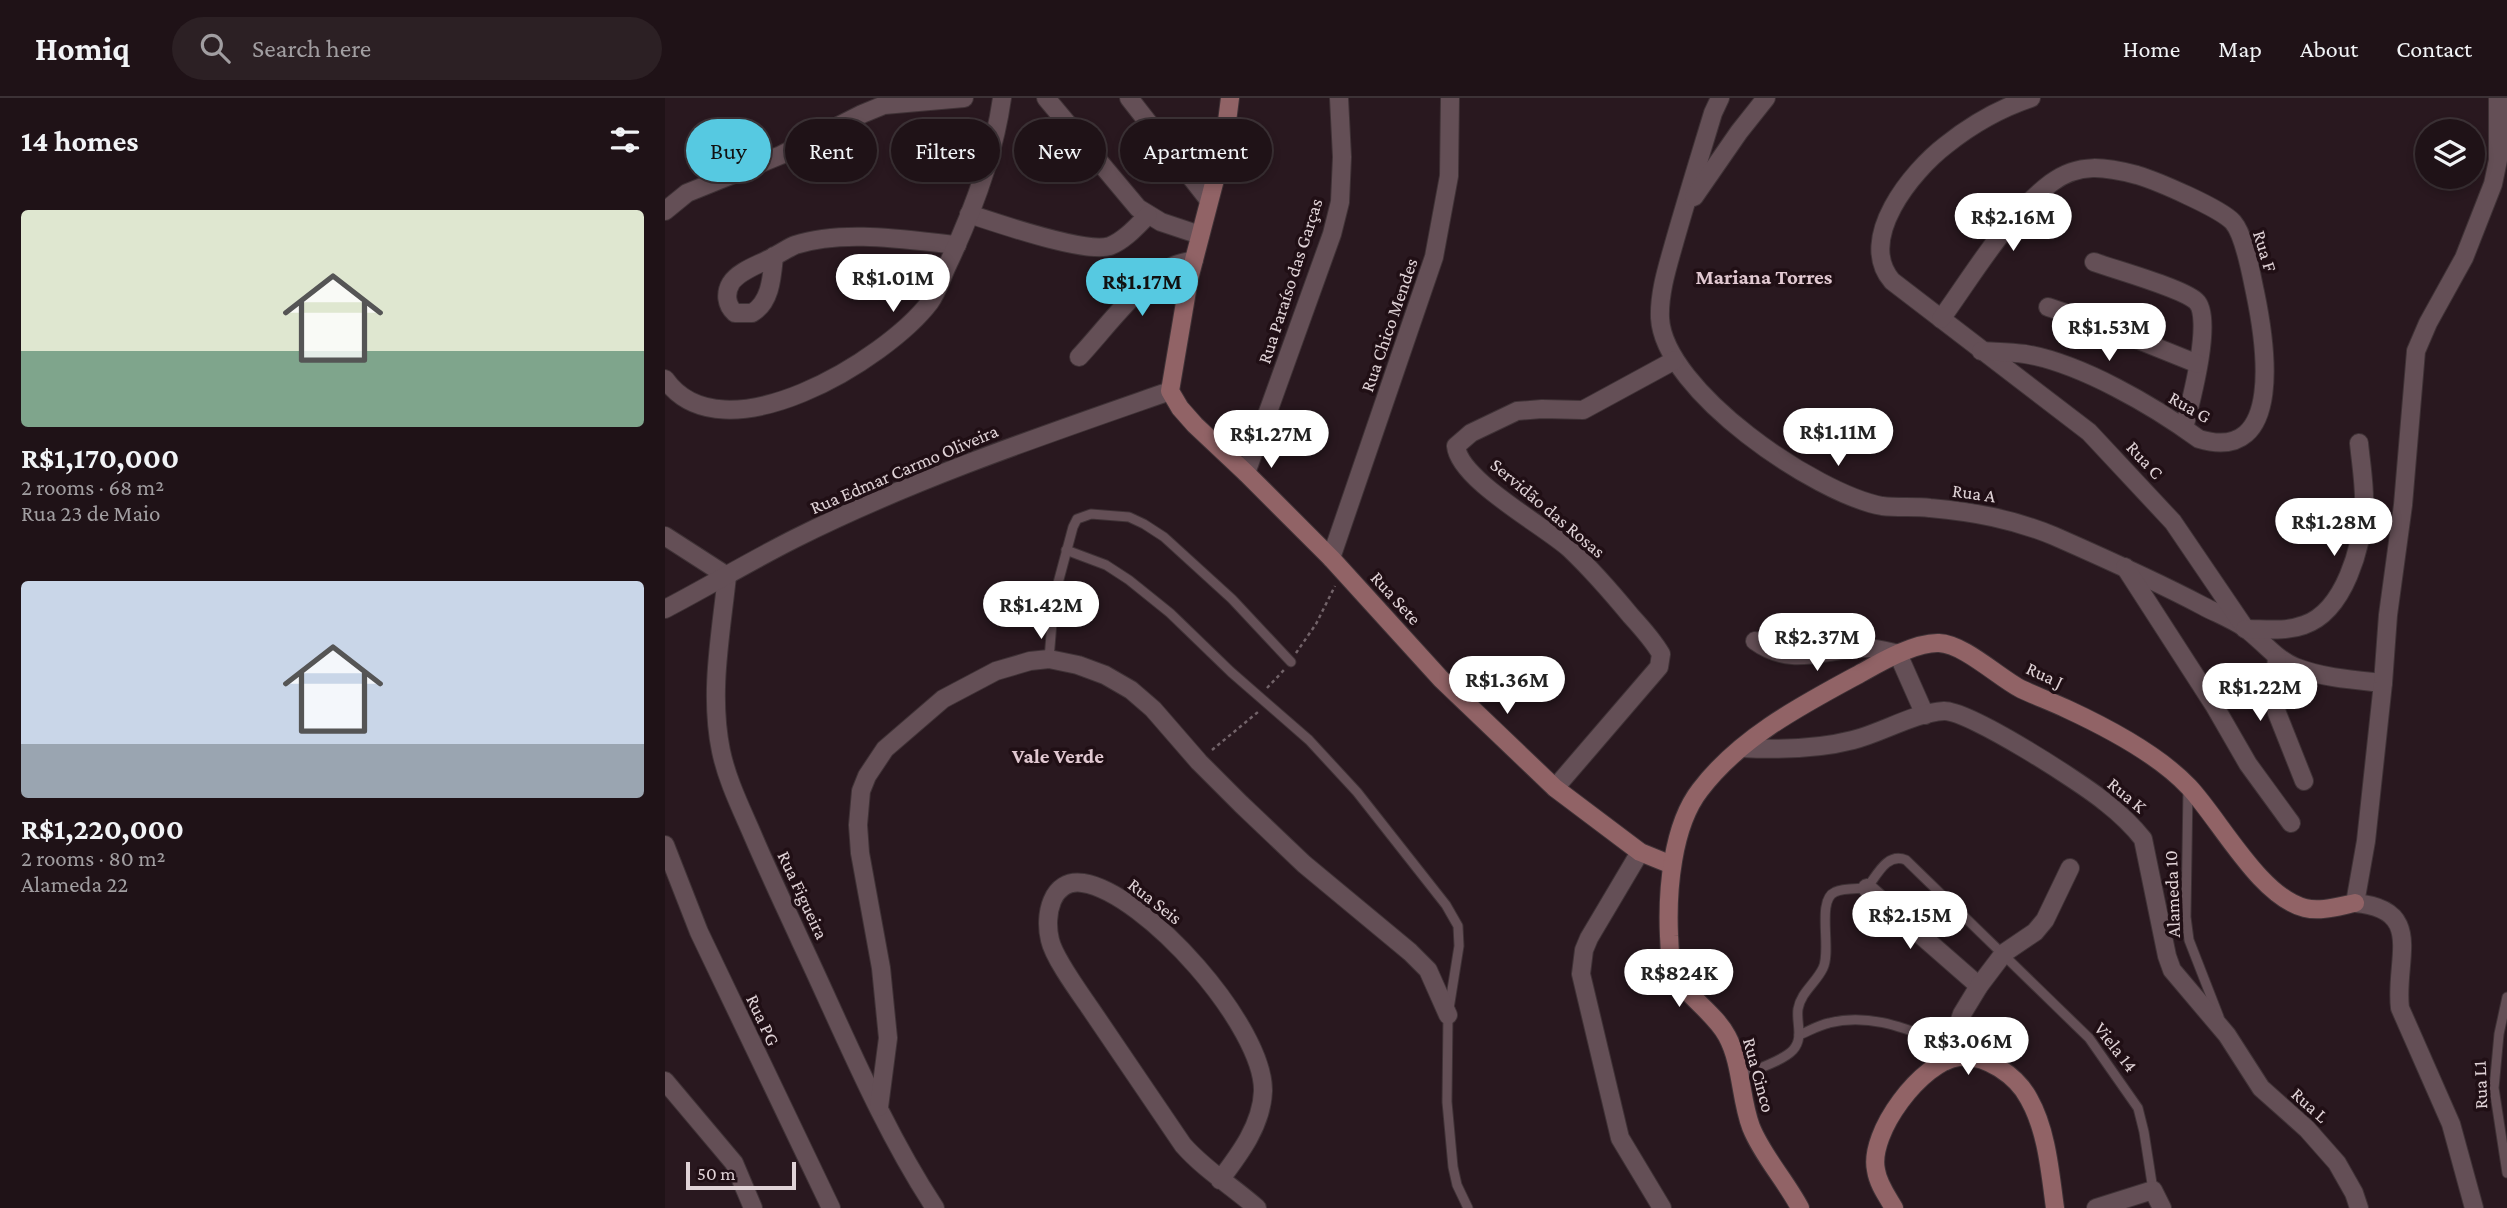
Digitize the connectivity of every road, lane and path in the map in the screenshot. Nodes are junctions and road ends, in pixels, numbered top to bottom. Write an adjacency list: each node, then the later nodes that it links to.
1 (964, 98): 13 (street)
2 (1002, 98): 15 (street)
3 (1046, 98): 16 (street)
4 (1129, 98): 12 (street)
5 (1230, 98): 12 (street)
6 (1339, 98): 33 (street, Rua Paraíso das Garças)
7 (1450, 98): 36 (street, Rua Chico Mendes)
8 (1720, 98): 14 (street, Rua A)
9 (1766, 98): 14 (street)
10 (2031, 98): 23 (street, Rua C)
11 (2498, 98): 46 (street)
12 (1208, 199): 17 (street)
13 (665, 211)
14 (1683, 212): 26 (street, Rua A)
15 (969, 214): 16 (street); 18 (street)
16 (1148, 215): 17 (street)
17 (1200, 234): 20 (street)
18 (957, 245): 19 (street); 28 (street)
19 (774, 256)
20 (1194, 260): 25 (street); 29 (street)
21 (2094, 262): 27 (street)
22 (2048, 307): 27 (street)
23 (1941, 319): 24 (street, Rua C); 32 (street, Rua F)
24 (1981, 351): 30 (street, Rua G); 40 (street, Rua C)
25 (1079, 357)
26 (1675, 360): 37 (street, Rua A); 53 (street, Servidão das Rosas)
27 (2198, 364): 30 (street)
28 (665, 379)
29 (1170, 391): 33 (street, Rua Sete); 38 (street, Rua Edmar Carmo Oliveira)
30 (2183, 428): 32 (street, Rua G)
31 (2359, 443): 40 (street)
32 (2222, 444)
33 (1246, 473): 36 (street, Rua Sete)
34 (665, 537): 38 (street)
35 (1066, 550): 44 (lane); 45 (lane); 47 (lane)
36 (1337, 564): 45 (path); 53 (street, Rua Sete)
37 (2125, 567): 40 (street, Rua A); 55 (street)
38 (727, 576): 39 (street, Rua Edmar Carmo Oliveira); 71 (street, Rua Figueira)
39 (665, 609)
40 (2245, 628): 43 (street, Rua A)
41 (1755, 641): 42 (street)
42 (1898, 654): 48 (street); 49 (street, Rua J); 52 (street, Rua J)
43 (2277, 657): 46 (street, Rua A); 51 (street)
44 (1049, 659): 50 (street); 71 (street)
45 (1291, 662): 47 (path)
46 (2383, 683): 61 (street)
47 (1263, 701): 50 (path); 65 (lane)
48 (1925, 715): 49 (street, Rua K); 67 (street, Rua K)
49 (1742, 748): 54 (street, Rua J)
50 (1199, 762): 65 (street)
51 (2304, 781)
52 (2188, 786): 61 (street, Rua J); 67 (lane, Alameda 10)
53 (1555, 788): 57 (street, Rua Sete)
54 (1696, 794): 58 (street, Rua Cinco)
55 (2291, 823)
56 (665, 845): 76 (street, Rua PG)
57 (1640, 852): 58 (street, Rua Sete); 80 (street)
58 (1672, 865): 69 (street, Rua Cinco)
59 (2070, 867): 62 (street)
60 (1867, 888): 62 (lane, Viela 14); 63 (street); 66 (lane)
61 (2355, 903): 87 (street)
62 (2004, 953): 63 (street); 74 (lane, Viela 14)
63 (1979, 986): 68 (street)
64 (2507, 997): 72 (lane, Rua L1)
65 (1448, 1015): 79 (lane)
66 (1800, 1035): 68 (lane); 69 (lane)
67 (2227, 1035): 86 (street, Rua L)
68 (1948, 1053): 82 (street); 83 (street)
69 (1740, 1076): 81 (street, Rua Cinco)
70 (665, 1081): 75 (street)
71 (879, 1107): 77 (street, Rua Figueira)
72 (2507, 1173)
73 (1220, 1180): 73 (street, Rua Seis); 78 (street, Rua Seis)
74 (2154, 1190): 84 (street); 85 (street)
75 (753, 1208)
76 (831, 1208)
77 (935, 1208)
78 (1257, 1208)
79 (1468, 1208)
80 (1662, 1208)
81 (1800, 1208)
82 (1894, 1208)
83 (2055, 1208)
84 (2096, 1208)
85 (2162, 1208)
86 (2359, 1208)
87 (2474, 1208)

